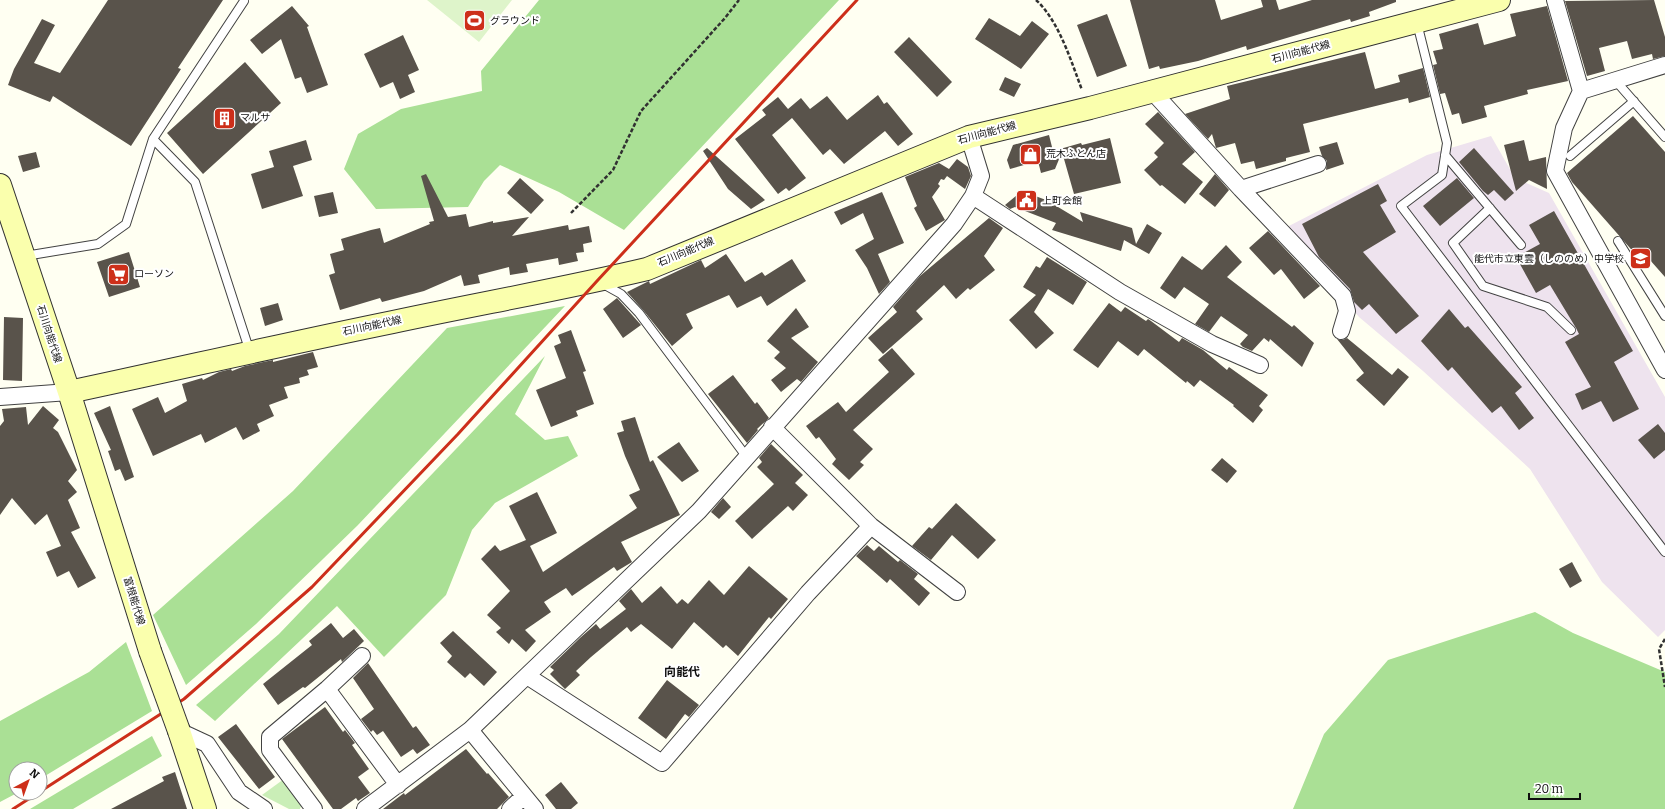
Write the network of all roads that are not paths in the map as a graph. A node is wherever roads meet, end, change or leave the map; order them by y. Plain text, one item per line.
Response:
1 (1499, 0) edge
2 (1556, 0) edge
3 (244, 1) edge
4 (1417, 22) junction
5 (1665, 65) edge
6 (1615, 80) junction
7 (1152, 91) junction
8 (1581, 91) junction
9 (1634, 101) junction
10 (969, 136) junction
11 (1665, 137) edge
12 (153, 139) junction
13 (1445, 155) junction
14 (1570, 156) dead end
15 (1318, 164) dead end
16 (0, 185) edge
17 (1241, 189) junction
18 (973, 196) junction
19 (1490, 208) junction
20 (1618, 241) dead end
21 (1521, 245) dead end
22 (24, 256) junction
23 (597, 281) junction
24 (1665, 316) edge
25 (1571, 330) dead end
26 (1341, 331) dead end
27 (1661, 351) edge
28 (250, 353) junction
29 (1260, 365) dead end
30 (1665, 370) edge
31 (69, 392) junction
32 (0, 397) edge
33 (772, 427) junction
34 (746, 456) junction
35 (871, 526) junction
36 (1665, 552) edge
37 (957, 592) dead end
38 (362, 656) dead end
39 (527, 676) junction
40 (327, 690) junction
41 (470, 730) junction
42 (179, 731) junction
43 (398, 785) junction
44 (524, 796) junction
45 (205, 809) edge
46 (264, 809) edge
47 (314, 809) edge
48 (365, 809) edge
49 (510, 809) edge
50 (535, 809) edge

1 - 4 main road, 石川向能代線
2 - 8 street
3 - 12 lane
4 - 7 main road, 石川向能代線
4 - 13 lane
5 - 6 street
6 - 8 street
6 - 9 lane
7 - 10 main road, 石川向能代線
7 - 17 street
8 - 27 street
9 - 11 lane
9 - 14 lane
10 - 18 street
10 - 23 main road, 石川向能代線
12 - 22 lane
12 - 28 lane
13 - 19 lane
13 - 36 lane
15 - 17 street
16 - 22 main road, 石川向能代線
17 - 26 street
18 - 29 street
18 - 33 street
19 - 21 lane
19 - 25 lane
20 - 24 lane
22 - 31 main road, 石川向能代線
23 - 28 main road, 石川向能代線
23 - 34 lane
27 - 30 street
28 - 31 main road, 石川向能代線
31 - 32 street
31 - 42 main road, 富根能代線, bridge
33 - 34 street
33 - 35 street
34 - 39 street
35 - 37 street
35 - 39 street
38 - 40 street
39 - 41 street
40 - 43 street
40 - 47 street
41 - 43 street
41 - 44 street
42 - 45 main road, 富根能代線
42 - 46 street
43 - 48 street
44 - 49 street
44 - 50 street

